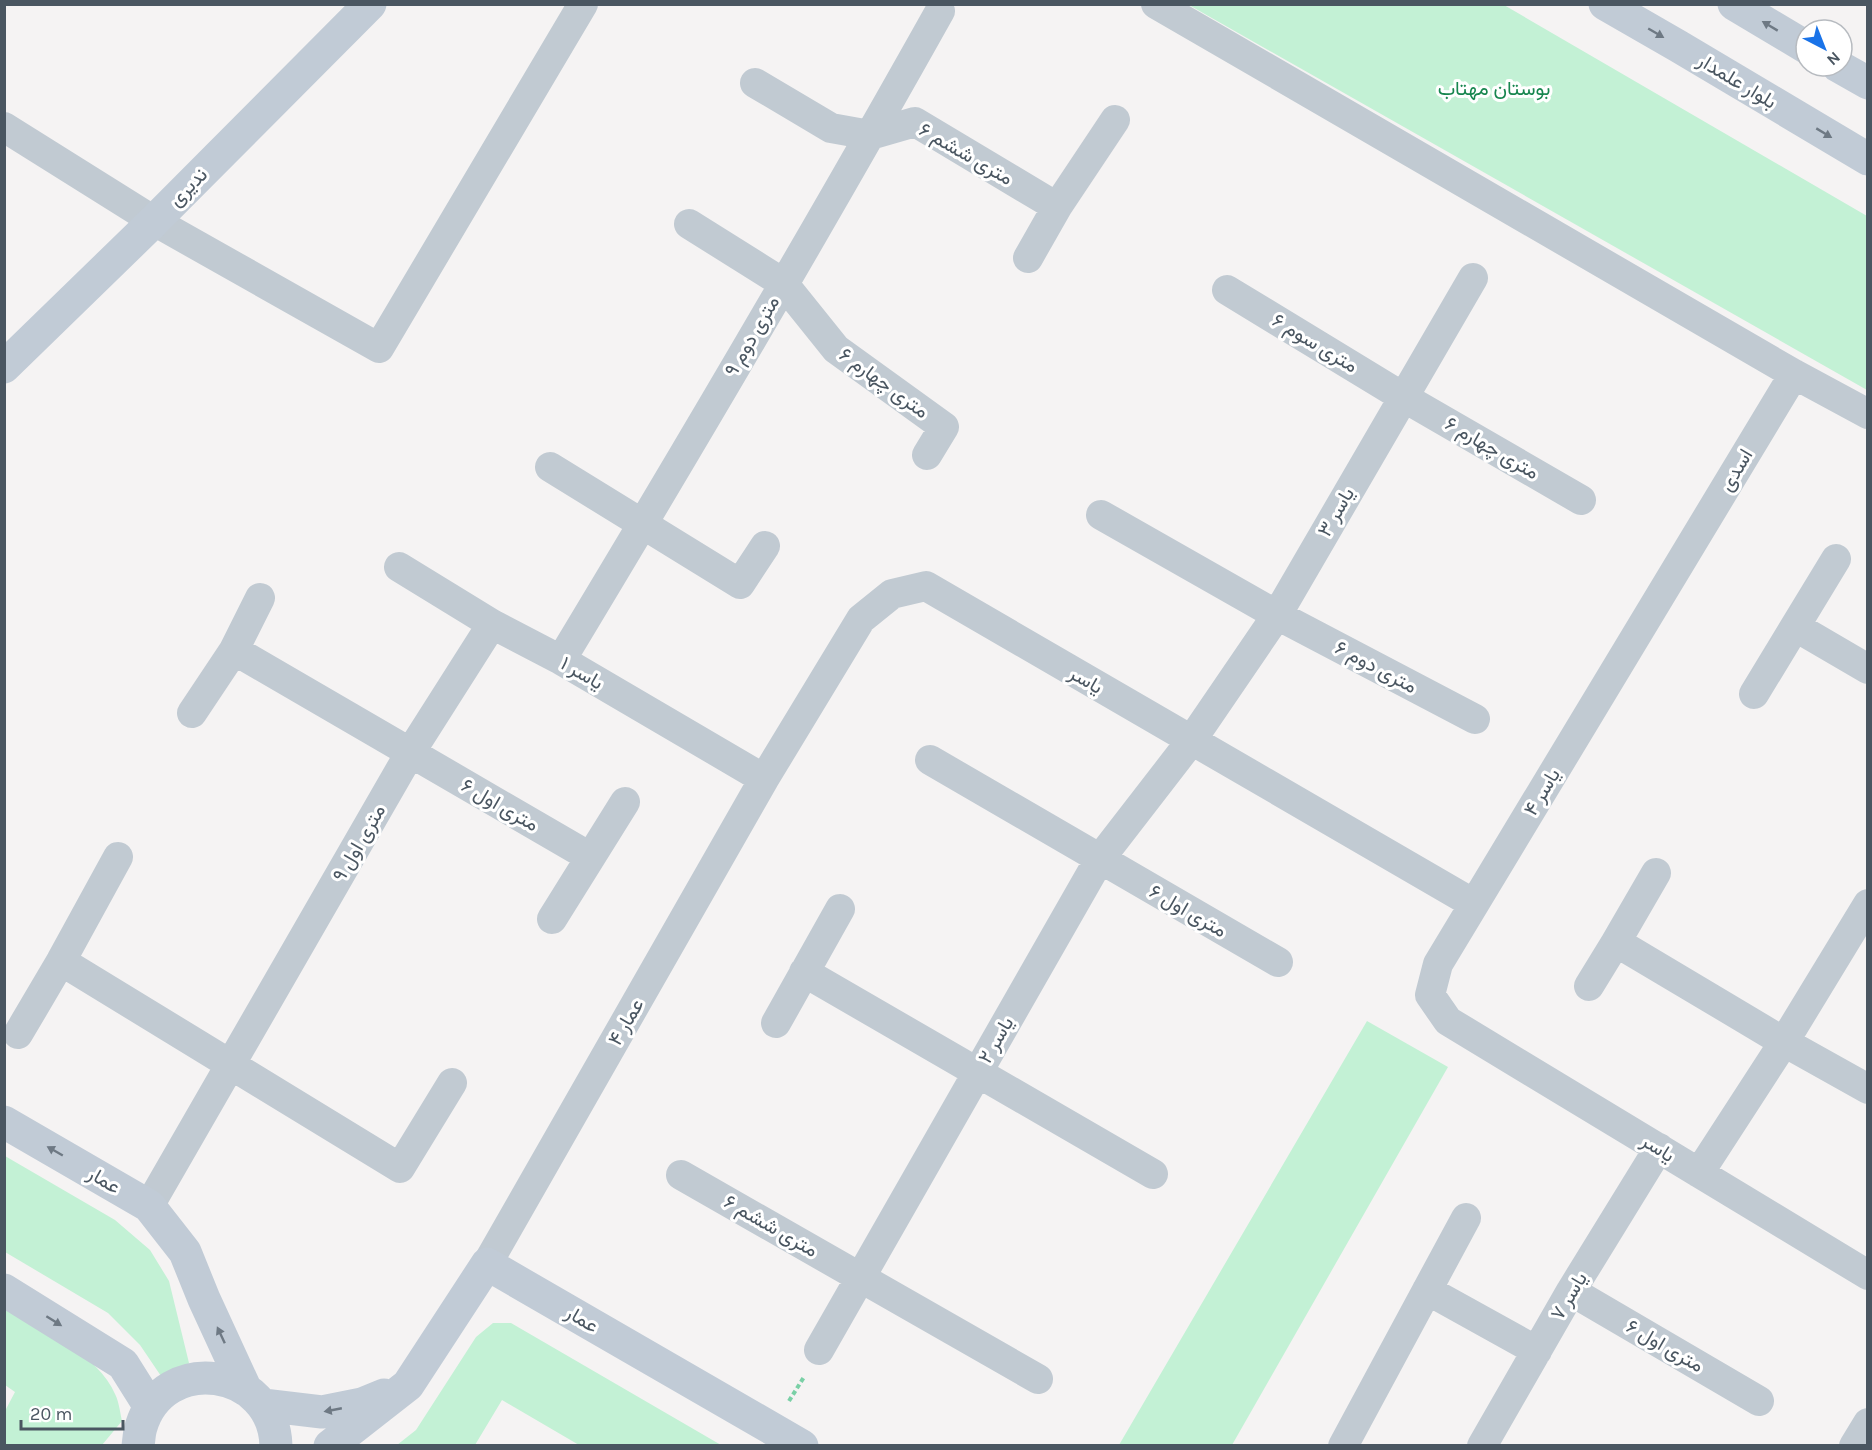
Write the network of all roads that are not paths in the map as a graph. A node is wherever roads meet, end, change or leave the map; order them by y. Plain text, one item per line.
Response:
1 (370, 4) edge
2 (583, 4) edge
3 (1156, 4) edge
4 (1605, 4) edge
5 (1734, 4) edge
6 (940, 10) dead end
7 (1794, 40) edge
8 (1854, 75) edge
9 (755, 82) dead end
10 (1868, 83) edge
11 (1115, 120) dead end
12 (5, 128) edge
13 (870, 135) junction
14 (1868, 159) edge
15 (1057, 207) junction
16 (154, 220) junction
17 (689, 224) dead end
18 (1028, 258) dead end
19 (1473, 278) dead end
20 (783, 284) junction
21 (1227, 290) dead end
22 (4, 367) edge
23 (1794, 375) junction
24 (1403, 397) junction
25 (1868, 414) edge
26 (927, 455) dead end
27 (550, 467) dead end
28 (1581, 500) dead end
29 (1101, 515) dead end
30 (643, 525) junction
31 (765, 546) dead end
32 (1836, 559) dead end
33 (1679, 565) joint
34 (399, 567) dead end
35 (260, 598) dead end
36 (1277, 615) junction
37 (492, 624) junction
38 (1796, 627) junction
39 (234, 650) junction
40 (561, 660) junction
41 (1868, 669) edge
42 (1754, 693) dead end
43 (192, 713) dead end
44 (1475, 719) dead end
45 (1191, 741) junction
46 (410, 753) junction
47 (930, 760) dead end
48 (764, 779) junction
49 (625, 802) dead end
50 (118, 857) dead end
51 (590, 857) junction
52 (1099, 860) junction
53 (1656, 873) dead end
54 (1474, 904) junction
55 (1868, 904) edge
56 (840, 909) dead end
57 (552, 919) dead end
58 (1616, 942) junction
59 (61, 961) junction
60 (1278, 962) dead end
61 (804, 972) junction
62 (1589, 986) dead end
63 (1448, 1021) joint
64 (776, 1023) dead end
65 (18, 1034) dead end
66 (1784, 1042) junction
67 (231, 1065) junction
68 (977, 1073) junction
69 (452, 1083) dead end
70 (1868, 1089) edge
71 (4, 1122) edge
72 (1659, 1148) junction
73 (1699, 1173) junction
74 (1153, 1174) dead end
75 (681, 1175) dead end
76 (149, 1206) junction
77 (1466, 1218) dead end
78 (487, 1264) junction
79 (1868, 1275) edge
80 (861, 1278) junction
81 (4, 1290) edge
82 (1427, 1290) junction
83 (1571, 1291) junction
84 (819, 1350) road end
85 (1537, 1351) junction
86 (1038, 1378) dead end
87 (408, 1385) junction
88 (254, 1397) junction
89 (1759, 1401) dead end
90 (150, 1407) junction
91 (1868, 1423) edge
92 (138, 1446) edge
93 (276, 1446) edge
94 (330, 1446) edge
95 (802, 1446) edge
96 (1343, 1446) edge
97 (1482, 1446) edge
98 (1854, 1446) edge

1 - 16 street, ندیری
2 - 16 street
3 - 23 street
4 -> 14 street, بلوار علمدار
7 -> 5 street
6 - 13 street, ۹ متری دوم
8 - 10 street
9 - 13 street
11 - 15 street
12 - 16 street
13 - 15 street, ۶ متری ششم
13 - 20 street, ۹ متری دوم
15 - 18 street
16 - 22 street, ندیری
17 - 20 street
19 - 24 street, یاسر ۳
20 - 26 street, ۶ متری چهارم
20 - 30 street, ۹ متری دوم
21 - 24 street, ۶ متری سوم
23 - 25 street
23 - 33 street, اسدی
24 - 28 street, ۶ متری چهارم
24 - 36 street, یاسر ۳
27 - 30 street
29 - 36 street
30 - 31 street
30 - 40 street, ۹ متری دوم
32 - 38 street
33 - 54 street, یاسر ۴
34 - 37 street, یاسر ۱
35 - 39 street
36 - 44 street, ۶ متری دوم
36 - 45 street, یاسر ۳
37 - 40 street, یاسر ۱
37 - 46 street, ۹ متری اول
38 - 41 street
38 - 42 street
39 - 43 street
39 - 46 street
40 - 48 street, یاسر ۱
45 - 48 street, یاسر
45 - 52 street, یاسر ۲
45 - 54 street, یاسر
46 - 51 street, ۶ متری اول
46 - 67 street, ۹ متری اول
47 - 52 street
48 - 78 street, عمار ۴
49 - 51 street
50 - 59 street
51 - 57 street
52 - 60 street, ۶ متری اول
52 - 68 street, یاسر ۲
53 - 58 street
54 - 63 street, یاسر ۴
55 - 66 street
56 - 61 street
58 - 62 street
58 - 66 street
59 - 65 street
59 - 67 street
61 - 64 street
61 - 68 street
63 - 72 street, یاسر
66 - 70 street
66 - 73 street
67 - 69 street
67 - 76 street, ۹ متری اول
68 - 74 street
68 - 80 street, یاسر ۲
76 -> 71 street, عمار
72 - 73 street, یاسر
72 - 83 street, یاسر ۷
73 - 79 street, یاسر
75 - 80 street, ۶ متری ششم
88 -> 76 street, عمار
77 - 82 street
78 - 87 street
78 - 95 street, عمار
80 - 84 street, یاسر ۲
80 - 86 street, ۶ متری ششم
81 -> 90 street
82 - 85 street
82 - 96 street
83 - 85 street, یاسر ۷
83 - 89 street, ۶ متری اول
85 - 97 street, یاسر ۷
87 -> 88 street
87 - 94 street
88 - 90 street
88 - 93 street, عمار
90 - 92 street
91 - 98 street

